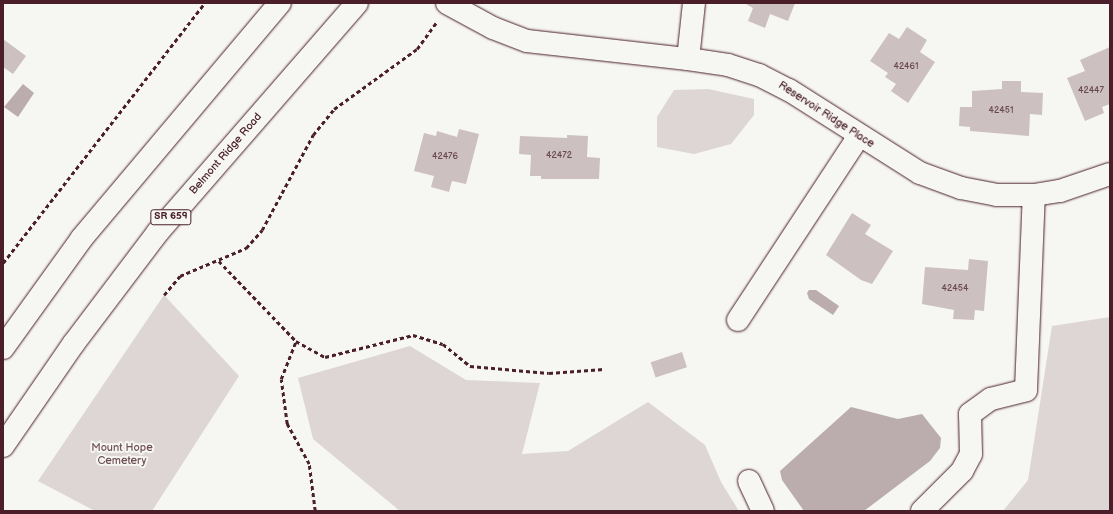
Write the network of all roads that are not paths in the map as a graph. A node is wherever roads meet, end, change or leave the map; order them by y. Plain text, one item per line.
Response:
1 (280, 3) edge
2 (356, 3) edge
3 (694, 3) edge
4 (448, 4) edge
5 (688, 59) junction
6 (859, 136) junction
7 (1110, 174) edge
8 (1034, 195) junction
9 (738, 320) dead end
10 (3, 348) edge
11 (3, 446) edge
12 (749, 481) dead end
13 (763, 511) edge
14 (922, 511) edge

1 - 10 main road
2 - 11 main road, Belmont Ridge Road / SR 659
3 - 5 main road
4 - 5 main road, Reservoir Ridge Place
5 - 6 main road, Reservoir Ridge Place
6 - 8 main road, Reservoir Ridge Place
6 - 9 main road
7 - 8 main road, Reservoir Ridge Place
8 - 14 main road
12 - 13 main road

